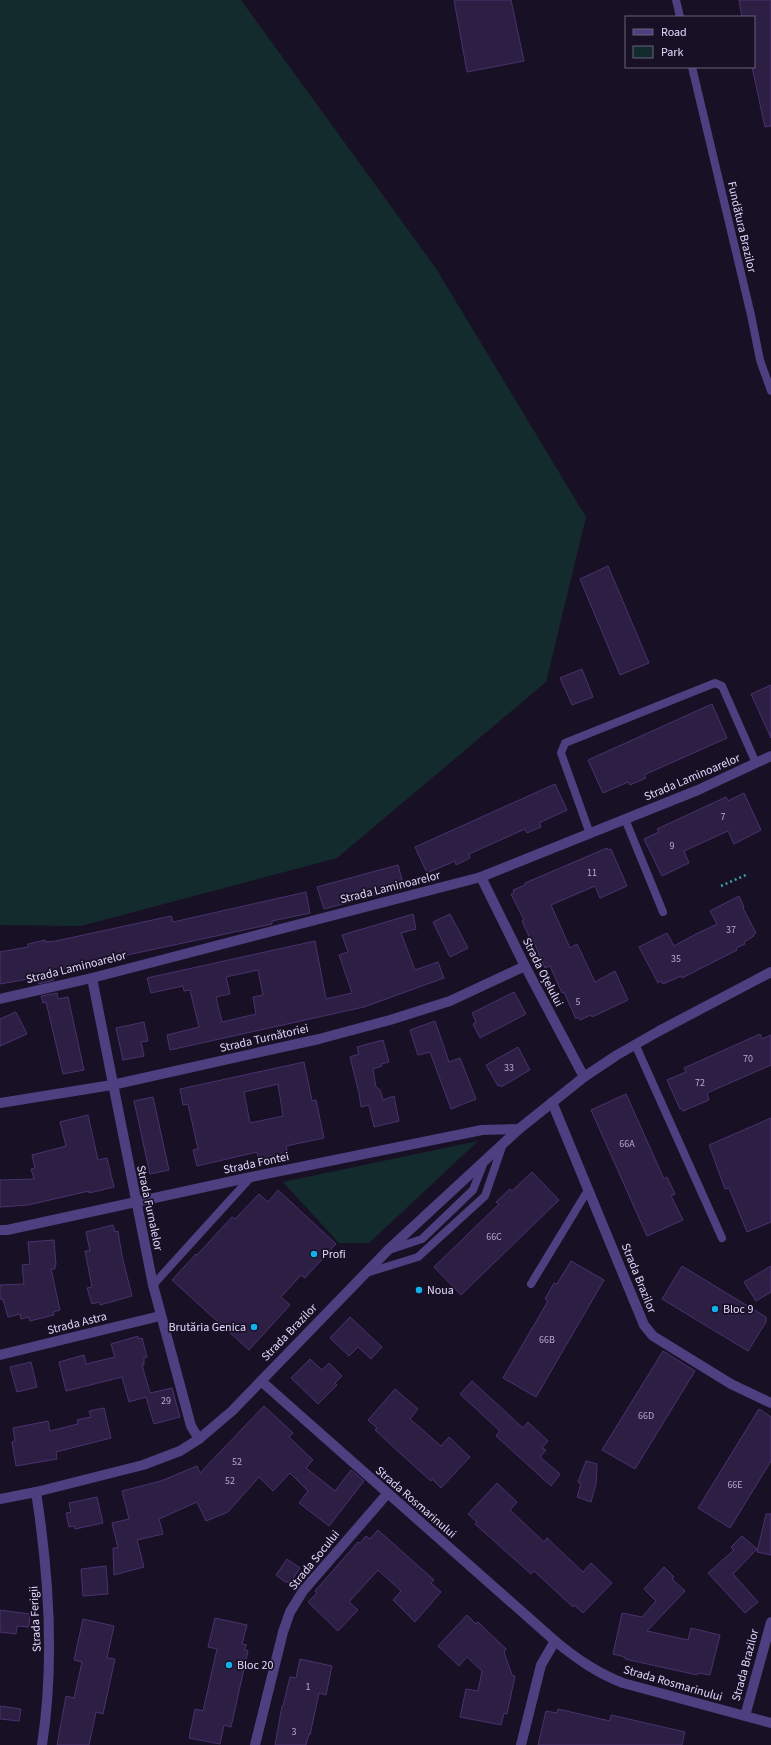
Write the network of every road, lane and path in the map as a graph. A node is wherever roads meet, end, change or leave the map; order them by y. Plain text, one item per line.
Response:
1 (676, 0) edge
2 (680, 16) edge
3 (692, 68) edge
4 (771, 391) edge
5 (771, 756) edge
6 (756, 763) junction
7 (626, 819) junction
8 (590, 834) junction
9 (748, 874) dead end
10 (481, 878) junction
11 (721, 886) dead end
12 (663, 912) dead end
13 (525, 966) junction
14 (771, 972) edge
15 (92, 978) junction
16 (0, 999) edge
17 (635, 1044) junction
18 (584, 1077) junction
19 (112, 1085) junction
20 (552, 1102) junction
21 (0, 1103) edge
22 (519, 1128) junction
23 (504, 1142) junction
24 (486, 1158) junction
25 (251, 1177) junction
26 (588, 1190) junction
27 (136, 1202) junction
28 (0, 1230) edge
29 (722, 1238) dead end
30 (388, 1250) junction
31 (365, 1273) junction
32 (531, 1284) dead end
33 (153, 1285) junction
34 (160, 1316) junction
35 (0, 1355) edge
36 (261, 1381) junction
37 (771, 1403) edge
38 (199, 1439) junction
39 (36, 1492) junction
40 (387, 1494) junction
41 (0, 1499) edge
42 (771, 1622) edge
43 (555, 1641) junction
44 (745, 1716) junction
45 (771, 1723) edge
46 (42, 1745) edge
47 (255, 1745) edge
48 (522, 1745) edge

1 - 2 lane
3 - 4 lane, Fundătura Brazilor
5 - 6 street, Strada Laminoarelor
6 - 7 street, Strada Laminoarelor
6 - 8 lane
7 - 8 street, Strada Laminoarelor
7 - 12 lane
8 - 10 street, Strada Laminoarelor
9 - 11 path
10 - 13 street, Strada Oțelului
10 - 15 street, Strada Laminoarelor
13 - 18 street, Strada Oțelului
13 - 19 street, Strada Turnătoriei
14 - 17 street, Strada Brazilor
15 - 16 street, Strada Laminoarelor
15 - 19 street, Strada Furnalelor
17 - 18 street, Strada Brazilor
17 - 29 lane
18 - 20 street, Strada Brazilor
19 - 21 street, Strada Turnătoriei
19 - 27 street, Strada Furnalelor
20 - 22 street, Strada Brazilor
20 - 26 street, Strada Brazilor
22 - 23 street, Strada Brazilor
22 - 25 street, Strada Fontei
23 - 24 street, Strada Brazilor
23 - 31 lane
24 - 30 street, Strada Brazilor
24 - 30 lane
25 - 27 street, Strada Fontei
25 - 33 lane
26 - 32 lane
26 - 37 street, Strada Brazilor
27 - 28 street, Strada Fontei
27 - 33 street, Strada Furnalelor
30 - 31 street, Strada Brazilor
31 - 36 street, Strada Brazilor
33 - 34 street, Strada Furnalelor
34 - 35 street, Strada Astra
34 - 38 street, Strada Furnalelor
36 - 38 street, Strada Brazilor
36 - 40 street, Strada Rosmarinului
38 - 39 street, Strada Brazilor
39 - 41 street, Strada Brazilor
39 - 46 street, Strada Ferigii
40 - 43 street, Strada Rosmarinului
40 - 47 street, Strada Socului
42 - 44 street, Strada Brazilor
43 - 44 street, Strada Rosmarinului
43 - 48 street
44 - 45 street, Strada Rosmarinului

